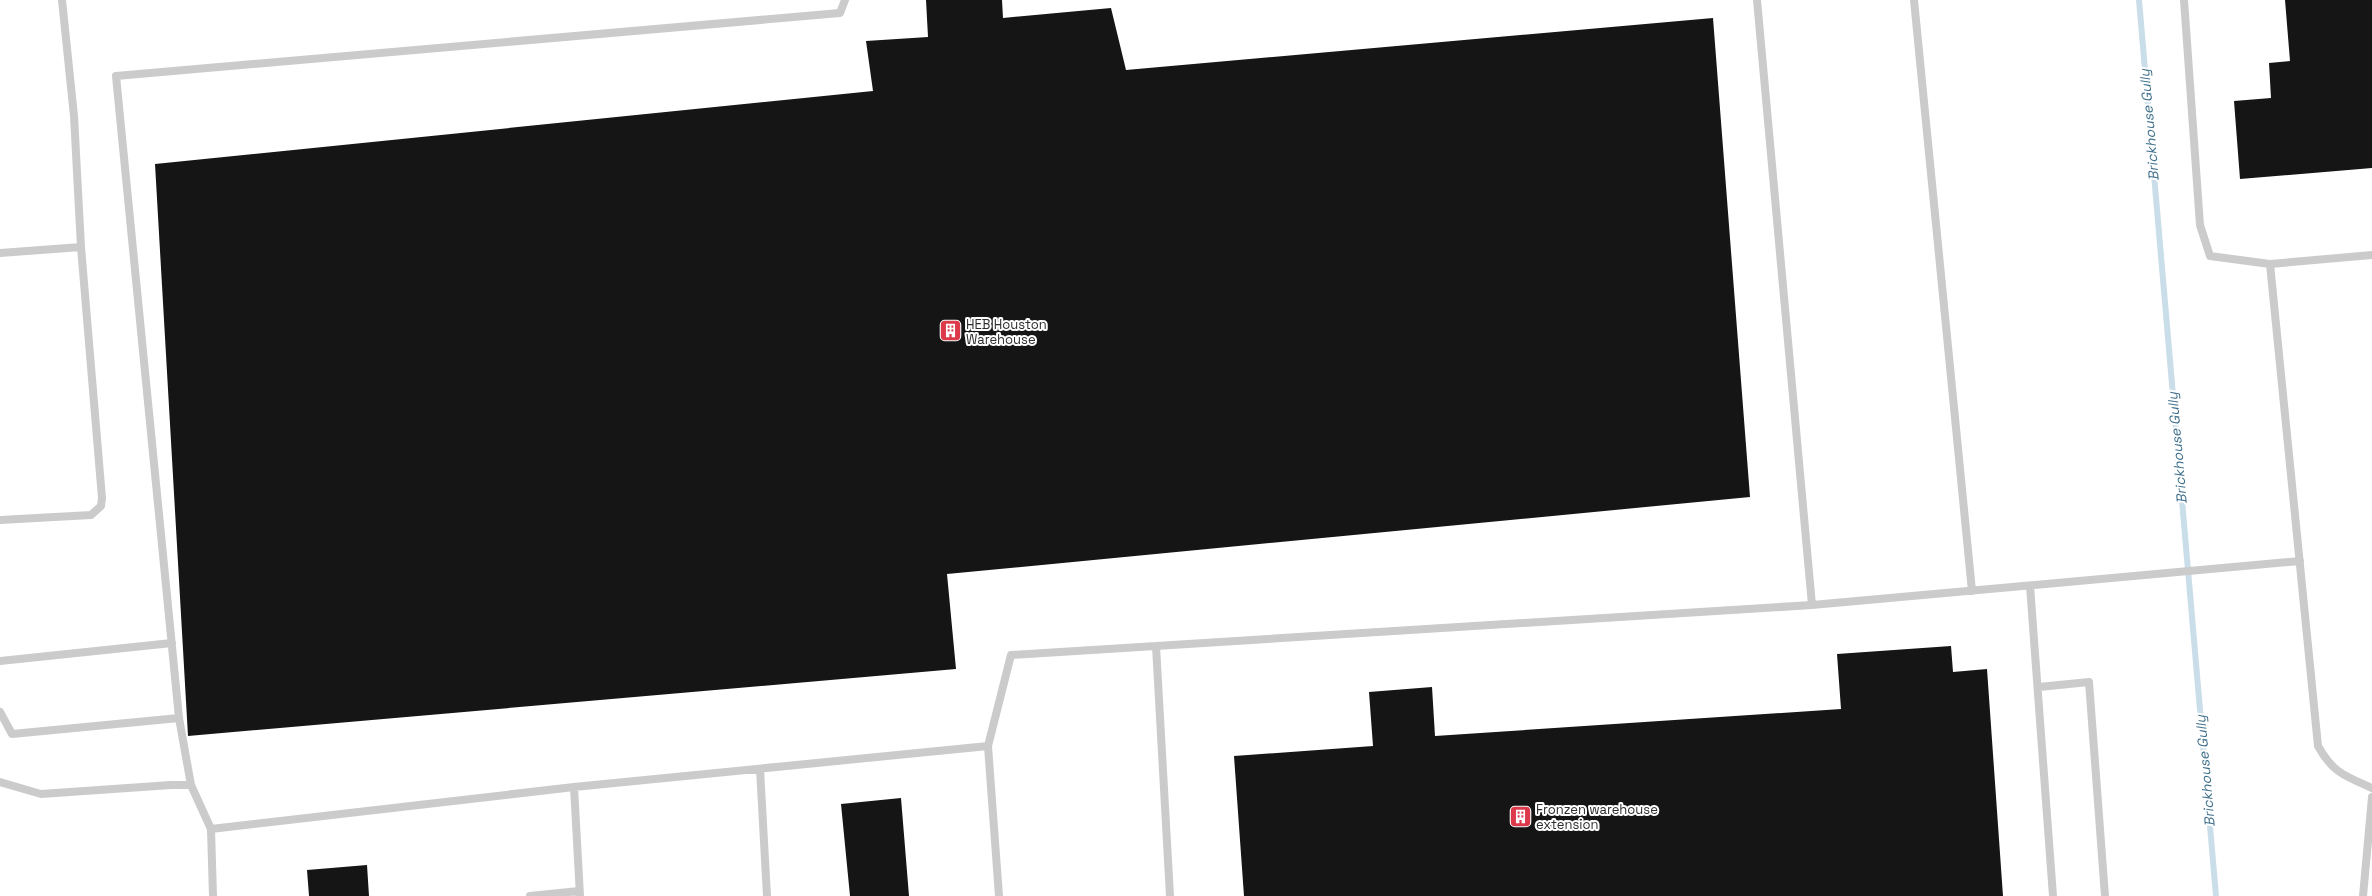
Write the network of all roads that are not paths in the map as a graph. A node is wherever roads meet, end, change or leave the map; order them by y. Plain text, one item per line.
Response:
1 (62, 0) edge
2 (845, 0) edge
3 (1758, 0) edge
4 (1914, 0) edge
5 (2184, 0) edge
6 (81, 247) junction
7 (0, 253) edge
8 (2372, 255) edge
9 (2270, 264) junction
10 (0, 520) edge
11 (2300, 561) junction
12 (2030, 586) junction
13 (1972, 591) junction
14 (1812, 605) junction
15 (172, 643) junction
16 (1156, 646) junction
17 (0, 661) edge
18 (2039, 687) junction
19 (0, 712) edge
20 (179, 718) junction
21 (988, 746) junction
22 (760, 770) junction
23 (0, 782) edge
24 (191, 785) junction
25 (574, 787) junction
26 (2372, 788) edge
27 (2372, 797) edge
28 (211, 829) junction
29 (580, 894) edge
30 (213, 896) edge
31 (530, 896) edge
32 (767, 896) edge
33 (999, 896) edge
34 (1170, 896) edge
35 (2053, 896) edge
36 (2105, 896) edge
37 (2363, 896) edge

1 - 6 lane
2 - 15 lane
3 - 14 lane
4 - 13 lane
5 - 9 lane
6 - 7 lane
6 - 10 lane
8 - 9 lane
9 - 11 lane
11 - 12 lane
11 - 26 lane
12 - 13 lane
12 - 18 lane
13 - 14 lane
14 - 16 lane
15 - 17 lane
15 - 20 lane
16 - 21 lane
16 - 34 lane
18 - 35 lane
18 - 36 lane
19 - 20 lane
20 - 24 lane
21 - 22 lane
21 - 33 lane
22 - 25 lane
22 - 32 lane
23 - 24 lane
24 - 28 lane
25 - 28 lane
25 - 29 lane
27 - 37 lane
28 - 30 lane
29 - 31 lane

